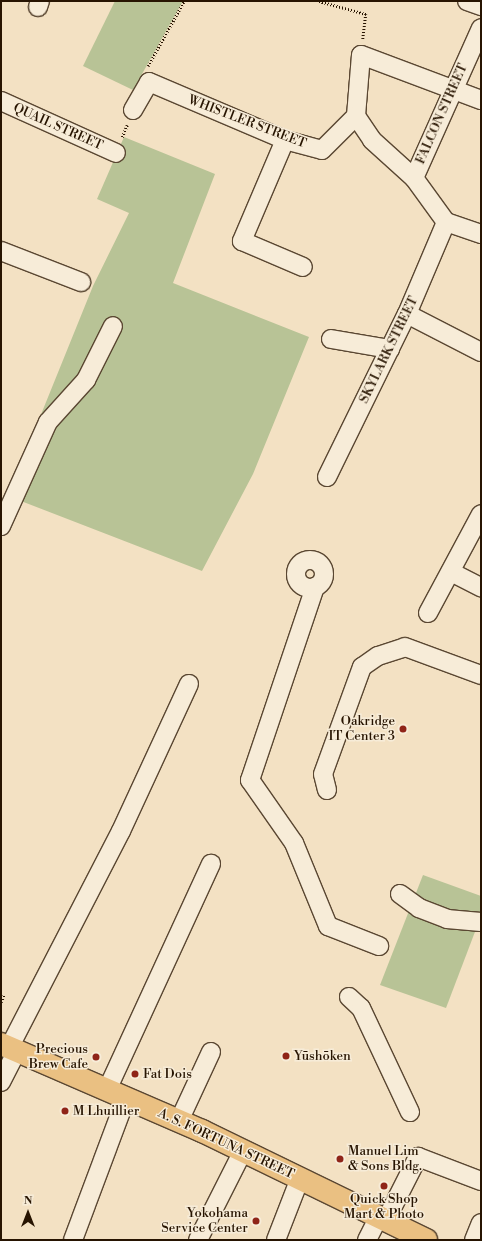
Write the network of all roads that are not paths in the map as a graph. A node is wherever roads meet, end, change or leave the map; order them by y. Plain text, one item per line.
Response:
1 (467, 1) edge
2 (481, 6) edge
3 (481, 28) edge
4 (453, 89) junction
5 (481, 100) edge
6 (1, 101) edge
7 (133, 110) road end
8 (356, 116) junction
9 (285, 140) junction
10 (116, 153) road end
11 (414, 178) junction
12 (446, 222) junction
13 (481, 234) edge
14 (1, 251) edge
15 (303, 267) dead end
16 (82, 282) dead end
17 (407, 314) junction
18 (112, 326) dead end
19 (331, 339) dead end
20 (390, 349) junction
21 (481, 352) edge
22 (327, 477) dead end
23 (481, 514) edge
24 (1, 526) edge
25 (451, 572) junction
26 (315, 587) dead end
27 (481, 587) edge
28 (428, 613) dead end
29 (481, 675) edge
30 (189, 684) dead end
31 (327, 790) dead end
32 (211, 864) dead end
33 (400, 894) dead end
34 (481, 922) edge
35 (379, 946) dead end
36 (349, 997) dead end
37 (9, 1048) edge
38 (211, 1052) dead end
39 (1, 1082) edge
40 (116, 1094) junction
41 (410, 1112) dead end
42 (179, 1121) junction
43 (243, 1151) junction
44 (300, 1178) junction
45 (481, 1180) edge
46 (382, 1218) junction
47 (481, 1223) edge
48 (73, 1240) edge
49 (198, 1240) edge
50 (276, 1240) edge
51 (368, 1240) edge
52 (426, 1240) edge
53 (474, 1240) edge

1 - 2 street
3 - 4 street, FALCON STREET
4 - 5 street
4 - 8 street
4 - 11 street, FALCON STREET
6 - 10 street, QUAIL STREET
7 - 9 street, WHISTLER STREET
8 - 9 street, WHISTLER STREET
8 - 11 street
9 - 15 street
11 - 12 street
12 - 13 street
12 - 17 street, SKYLARK STREET
14 - 16 street
17 - 20 street, SKYLARK STREET
17 - 21 street
18 - 24 street
19 - 20 street
20 - 22 street, SKYLARK STREET
23 - 25 street
25 - 27 street
25 - 28 street
26 - 35 street
29 - 31 street
30 - 37 street
32 - 40 street
33 - 34 street
36 - 41 street
37 - 39 street
37 - 40 main road, A. S. FORTUNA STREET
38 - 42 street
40 - 42 main road, A. S. FORTUNA STREET
40 - 48 street
42 - 43 main road, A. S. FORTUNA STREET
43 - 44 main road, A. S. FORTUNA STREET
43 - 49 street
44 - 46 main road, A. S. FORTUNA STREET
44 - 50 street
45 - 46 street
46 - 51 street
46 - 52 main road, A. S. FORTUNA STREET
47 - 53 street

